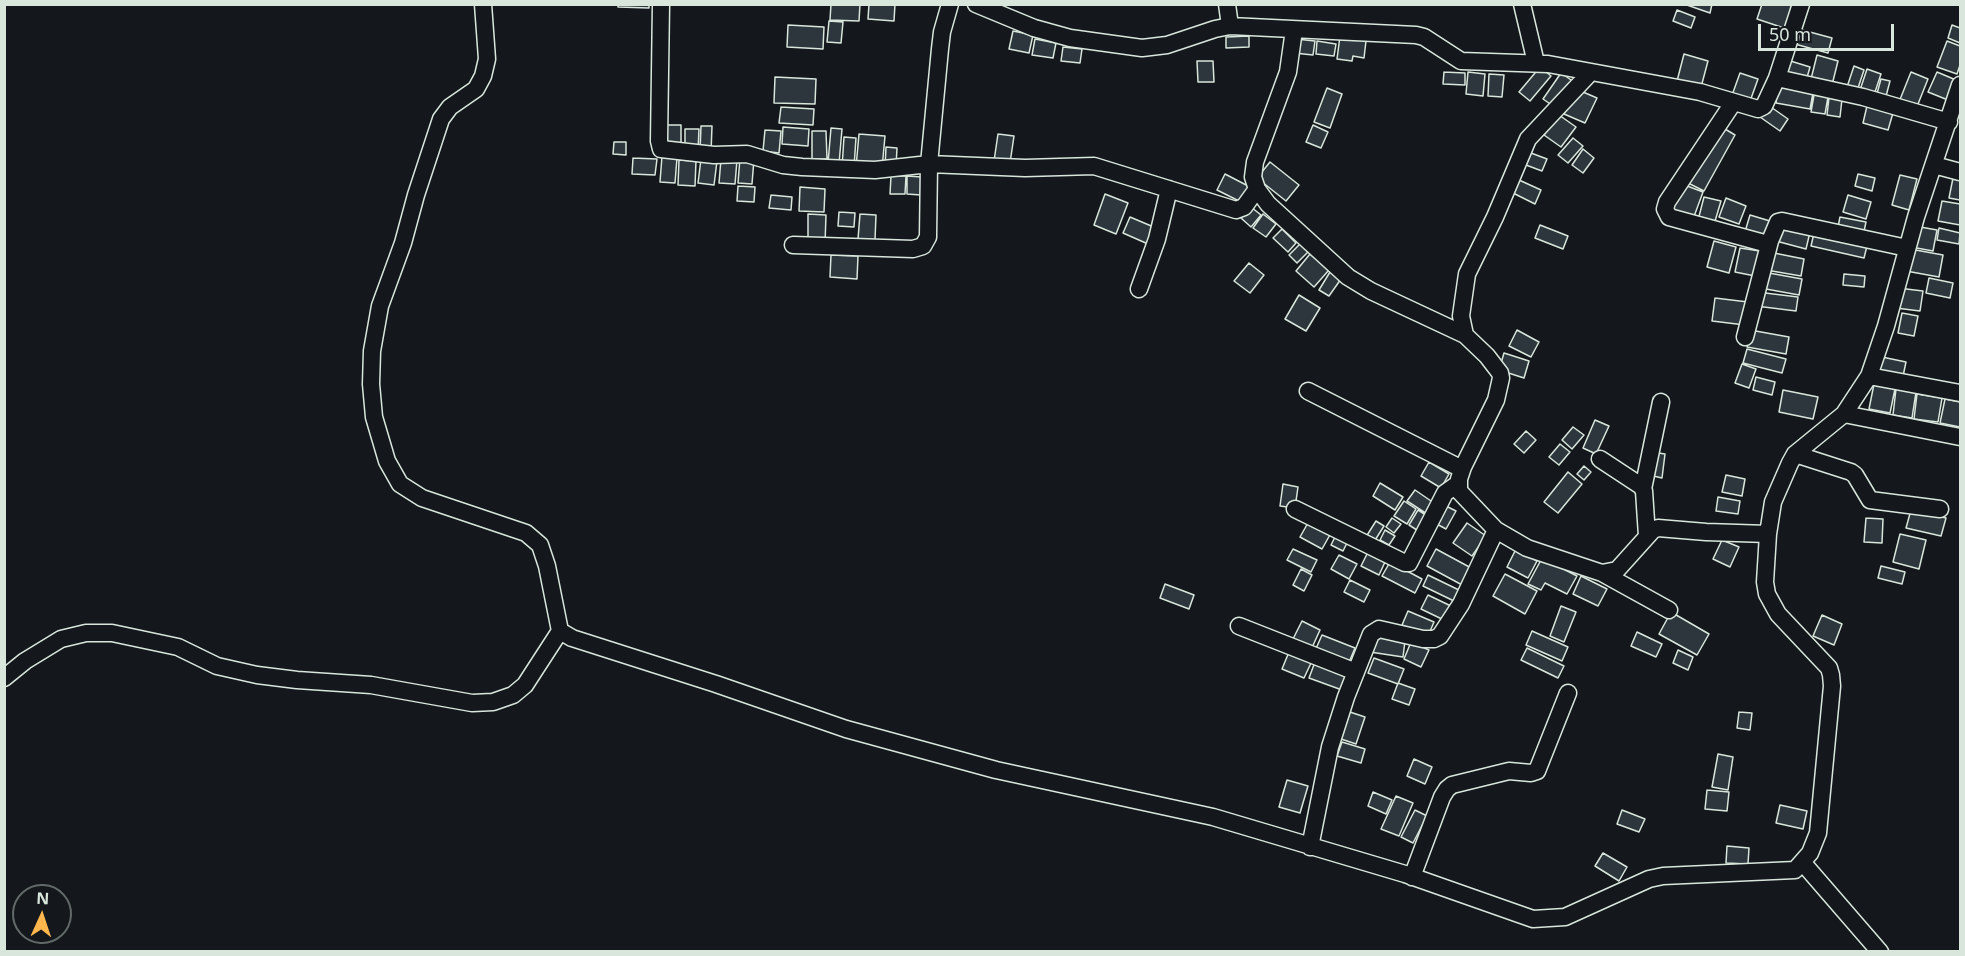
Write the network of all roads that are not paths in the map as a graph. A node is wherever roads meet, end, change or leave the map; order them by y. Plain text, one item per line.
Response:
1 (483, 4) edge
2 (661, 4) edge
3 (950, 4) edge
4 (976, 4) edge
5 (1227, 4) edge
6 (1522, 4) edge
7 (1801, 4) edge
8 (1230, 26) junction
9 (1294, 30) junction
10 (1536, 63) junction
11 (1590, 72) junction
12 (1777, 78) junction
13 (1960, 85) edge
14 (1733, 103) junction
15 (1948, 122) junction
16 (929, 164) junction
17 (1934, 165) junction
18 (1960, 172) edge
19 (1169, 189) junction
20 (1257, 189) junction
21 (1770, 241) junction
22 (793, 245) dead end
23 (1907, 248) junction
24 (1139, 289) dead end
25 (1465, 335) junction
26 (1745, 337) dead end
27 (1869, 376) junction
28 (1308, 391) dead end
29 (1960, 393) edge
30 (1661, 402) dead end
31 (1844, 414) junction
32 (1960, 437) edge
33 (1795, 454) junction
34 (1600, 459) dead end
35 (1460, 476) junction
36 (1643, 489) junction
37 (1295, 509) dead end
38 (1940, 509) dead end
39 (1496, 530) junction
40 (1768, 534) junction
41 (1647, 536) junction
42 (1602, 573) junction
43 (1669, 610) dead end
44 (1239, 626) dead end
45 (560, 631) junction
46 (1356, 672) junction
47 (4, 678) edge
48 (1568, 693) dead end
49 (1311, 847) junction
50 (1803, 863) junction
51 (1412, 877) junction
52 (1880, 951) edge

1 - 45 street
2 - 16 street
3 - 16 street
4 - 8 street
5 - 8 street
6 - 10 street
7 - 12 street
8 - 9 street
9 - 10 street
9 - 20 street
10 - 11 street
11 - 14 street
11 - 25 street
12 - 14 street
12 - 15 street
13 - 15 street
14 - 21 street
15 - 17 street
16 - 19 street
16 - 22 street
17 - 18 street
17 - 23 street
19 - 20 street
19 - 24 street
20 - 25 street
21 - 23 street
21 - 26 street
23 - 27 street
25 - 35 street
27 - 29 street
27 - 31 street
28 - 35 street
30 - 36 street
31 - 32 street
31 - 33 street
33 - 38 street
33 - 40 street
34 - 36 street
35 - 37 street
35 - 39 street
36 - 41 street
39 - 42 street
39 - 46 street
40 - 41 street
40 - 50 street
41 - 42 street
42 - 43 street
44 - 46 street
45 - 47 street
45 - 49 street
46 - 49 street
48 - 51 street
49 - 51 street
50 - 51 street
50 - 52 street

